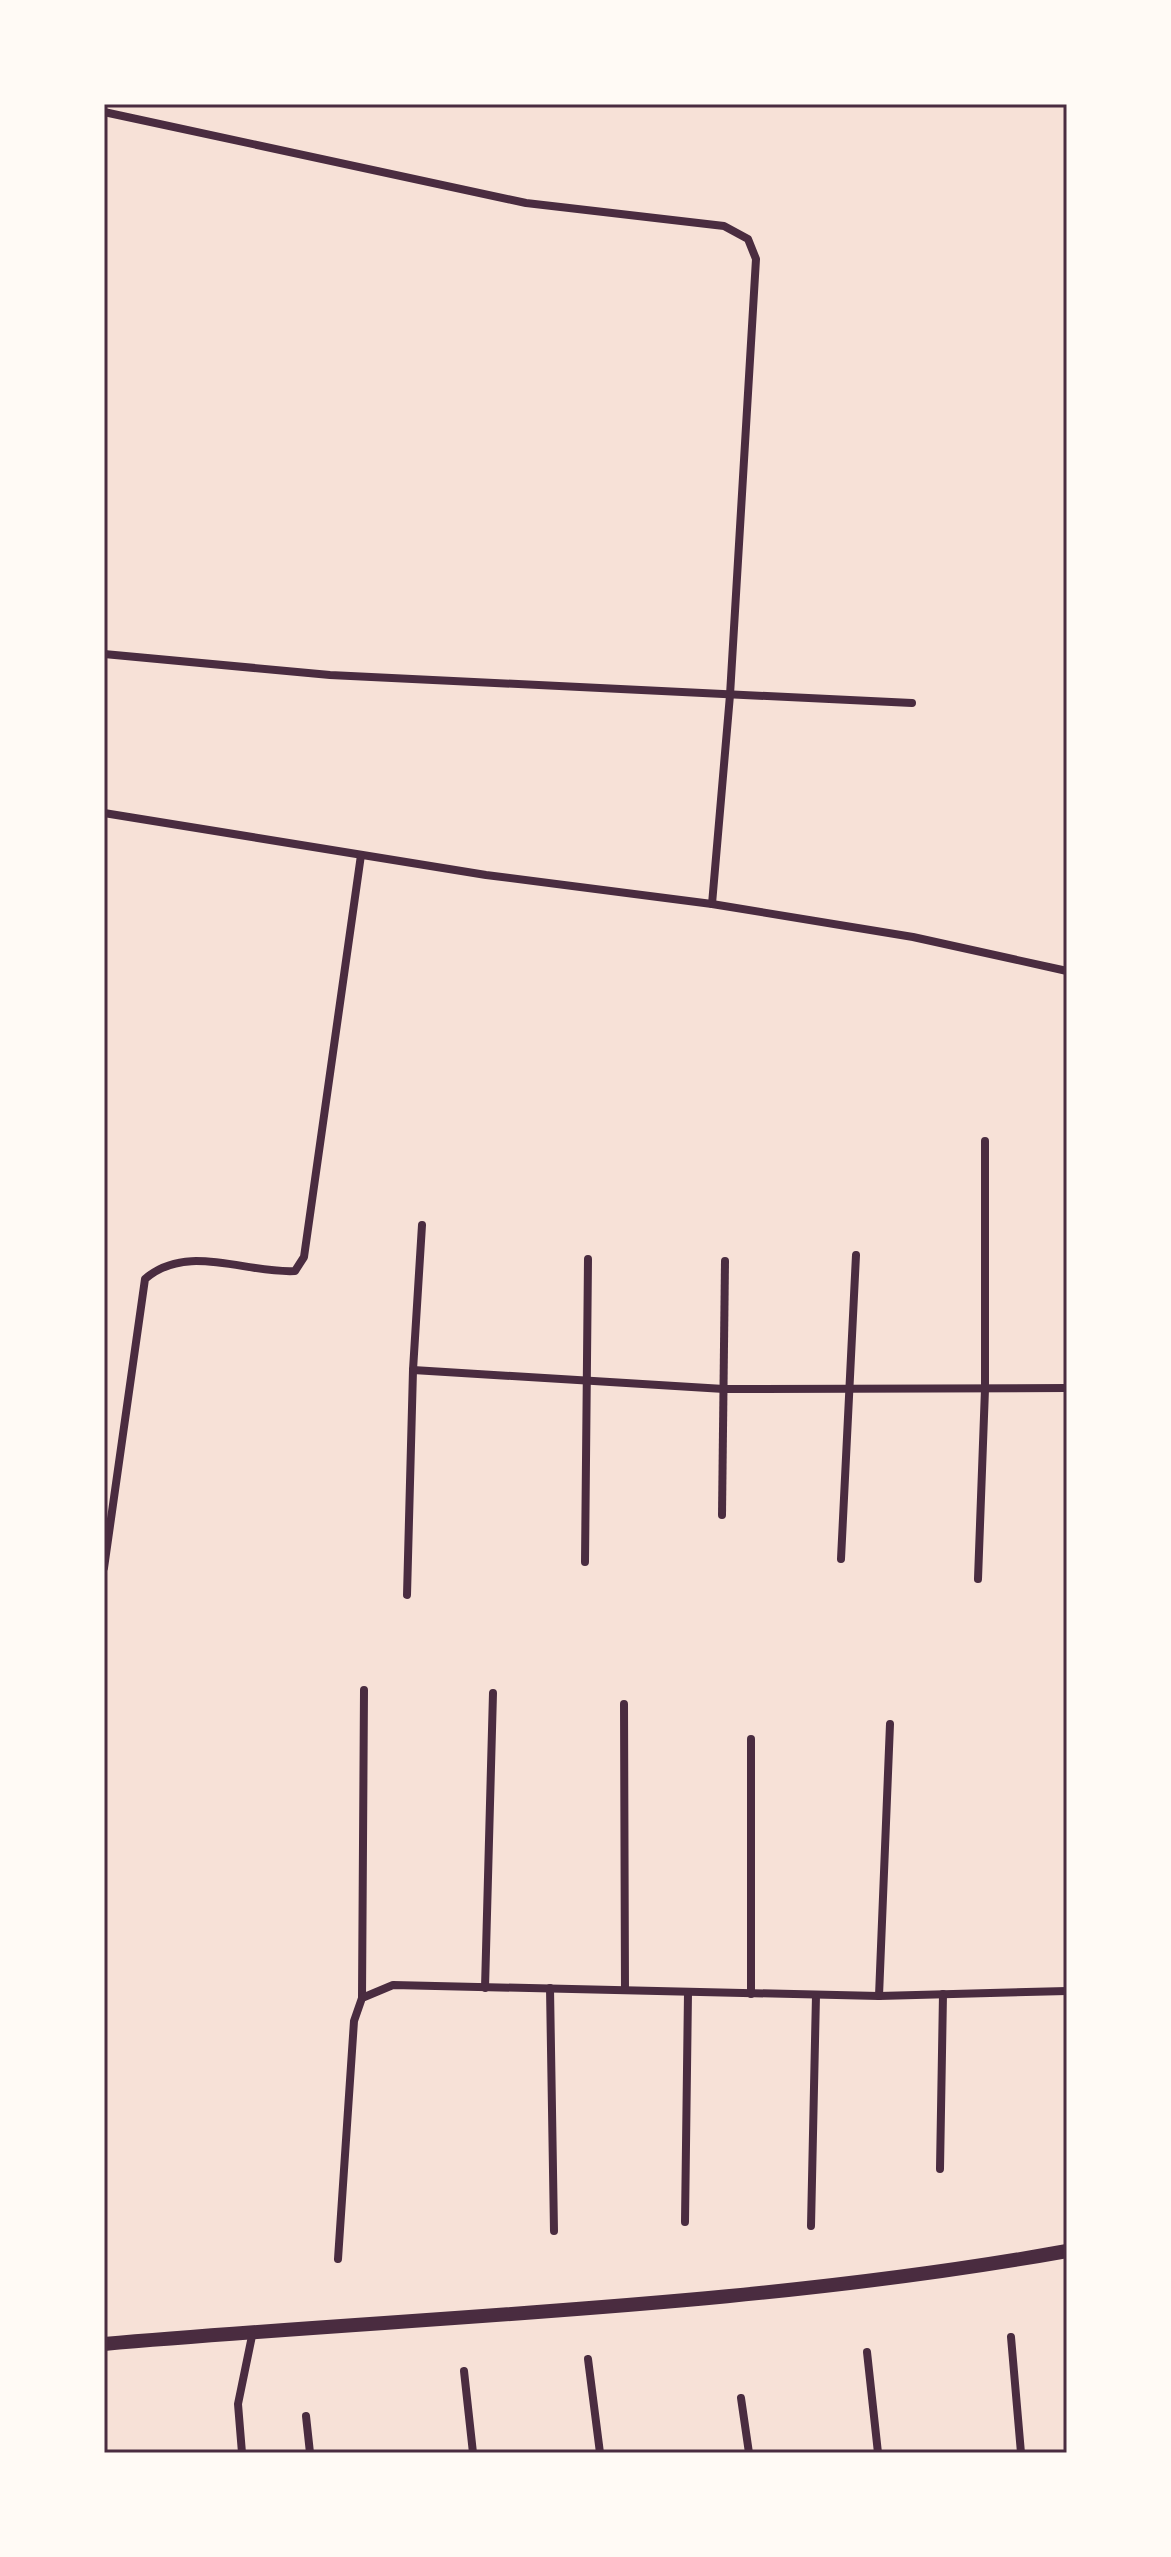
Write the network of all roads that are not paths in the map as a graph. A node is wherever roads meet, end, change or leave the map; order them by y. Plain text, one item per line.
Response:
1 (104, 112) edge
2 (104, 654) edge
3 (730, 695) junction
4 (912, 703) dead end
5 (104, 813) edge
6 (361, 855) junction
7 (712, 904) junction
8 (1067, 971) edge
9 (985, 1141) dead end
10 (422, 1225) dead end
11 (856, 1255) dead end
12 (588, 1259) dead end
13 (725, 1261) dead end
14 (413, 1370) junction
15 (585, 1383) junction
16 (849, 1388) junction
17 (1067, 1388) edge
18 (724, 1389) junction
19 (985, 1389) junction
20 (722, 1515) dead end
21 (841, 1559) dead end
22 (585, 1562) dead end
23 (104, 1568) edge
24 (978, 1579) dead end
25 (407, 1595) dead end
26 (364, 1690) dead end
27 (493, 1693) dead end
28 (624, 1704) dead end
29 (890, 1724) dead end
30 (751, 1739) dead end
31 (485, 1988) junction
32 (550, 1988) junction
33 (625, 1990) junction
34 (1067, 1991) edge
35 (688, 1993) junction
36 (751, 1994) junction
37 (943, 1994) junction
38 (816, 1995) junction
39 (879, 1996) junction
40 (362, 1998) junction
41 (940, 2169) dead end
42 (685, 2222) dead end
43 (811, 2226) dead end
44 (554, 2231) dead end
45 (1067, 2251) edge
46 (338, 2259) dead end
47 (253, 2331) junction
48 (1011, 2337) dead end
49 (104, 2344) edge
50 (867, 2352) dead end
51 (588, 2359) dead end
52 (464, 2371) dead end
53 (741, 2398) dead end
54 (306, 2416) dead end
55 (242, 2453) edge
56 (310, 2453) edge
57 (473, 2453) edge
58 (600, 2453) edge
59 (749, 2453) edge
60 (878, 2453) edge
61 (1021, 2453) edge

1 - 3 street
2 - 3 street
3 - 4 street
3 - 7 street
5 - 6 street
6 - 7 street
6 - 23 street
7 - 8 street
9 - 19 street
10 - 14 street
11 - 16 street
12 - 15 street
13 - 18 street
14 - 15 street
14 - 25 street
15 - 18 street
15 - 22 street
16 - 18 street
16 - 19 street
16 - 21 street
17 - 19 street
18 - 20 street
19 - 24 street
26 - 40 street
27 - 31 street
28 - 33 street
29 - 39 street
30 - 36 street
31 - 32 street
31 - 40 street
32 - 33 street
32 - 44 street
33 - 35 street
34 - 37 street
35 - 36 street
35 - 42 street
36 - 38 street
37 - 39 street
37 - 41 street
38 - 39 street
38 - 43 street
40 - 46 street
45 - 47 street
47 - 49 street
47 - 55 street
48 - 61 street
50 - 60 street
51 - 58 street
52 - 57 street
53 - 59 street
54 - 56 street

